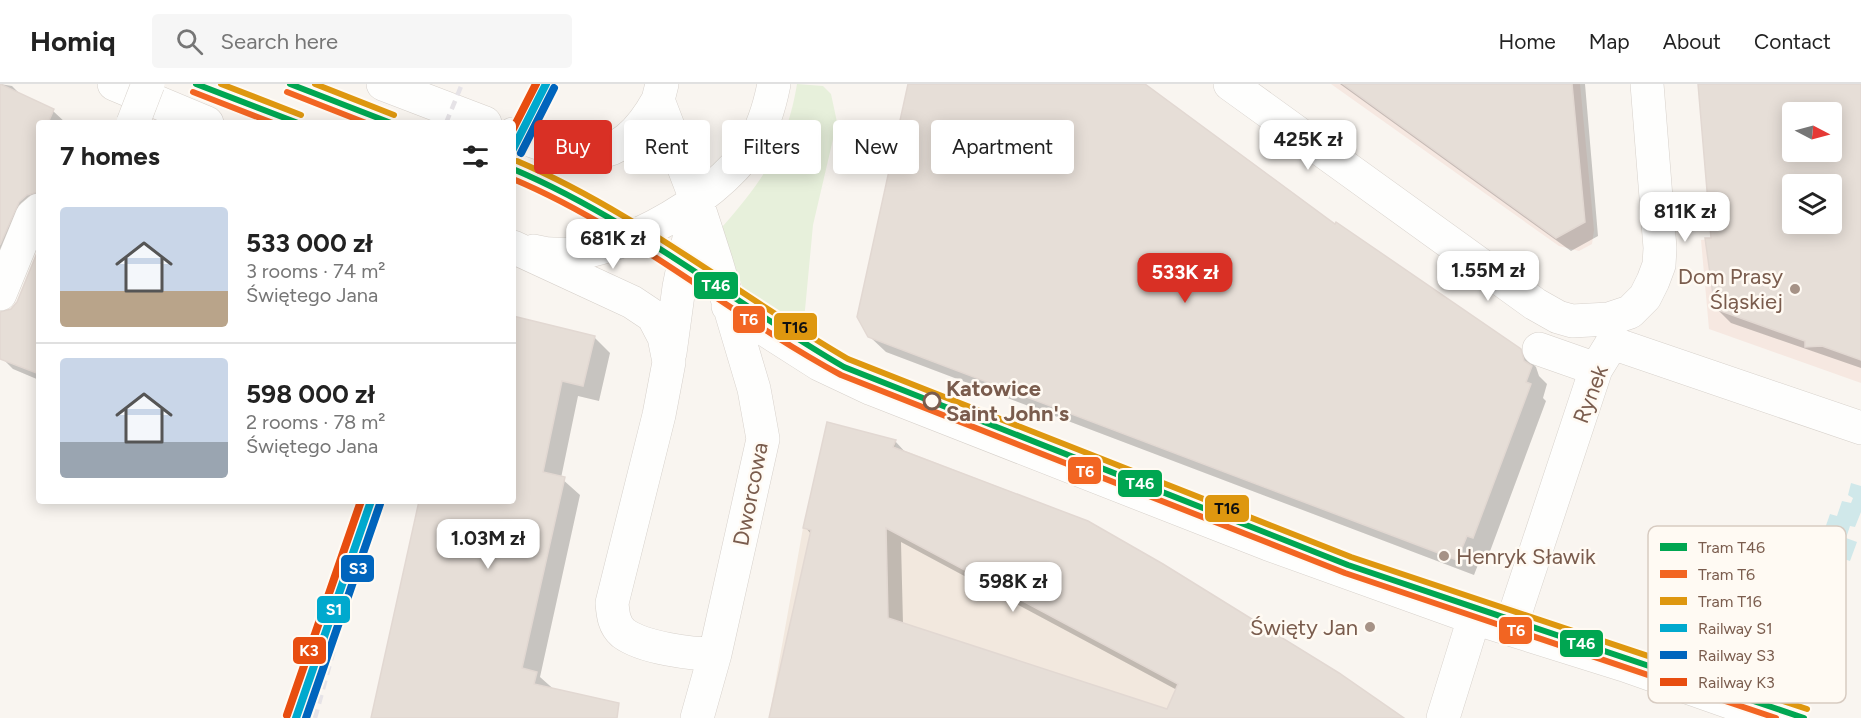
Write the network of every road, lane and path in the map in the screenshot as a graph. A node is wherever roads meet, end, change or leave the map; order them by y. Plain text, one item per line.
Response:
1 (114, 84) edge
2 (148, 84) edge
3 (383, 84) edge
4 (774, 84) edge
5 (1230, 84) edge
6 (1647, 84) edge
7 (660, 92) edge
8 (134, 120) edge
9 (200, 120) edge
10 (477, 120) edge
11 (516, 135) edge
12 (697, 202) junction
13 (36, 213) edge
14 (516, 247) edge
15 (516, 247) edge
16 (0, 294) edge
17 (728, 306) junction
18 (1579, 321) junction
19 (669, 362) junction
20 (1596, 369) junction
21 (1861, 428) edge
22 (1474, 618) junction
23 (1510, 629) junction
24 (715, 654) junction
25 (1648, 673) edge
26 (1733, 703) edge
27 (697, 718) edge
28 (1443, 718) edge
29 (1775, 718) edge

1 - 9 street
2 - 8 street, bridge
3 - 10 street
4 - 12 street
5 - 18 street
6 - 18 street
7 - 11 street
7 - 12 street, Dworcowa
12 - 14 street
12 - 17 street, Dworcowa
12 - 19 street
13 - 16 street
15 - 19 street
17 - 22 street
17 - 24 street, Dworcowa
18 - 20 street
19 - 24 street
20 - 21 street, Rynek
20 - 23 street, Rynek
22 - 23 street
22 - 28 street
23 - 25 street
24 - 27 street, Dworcowa
26 - 29 street

